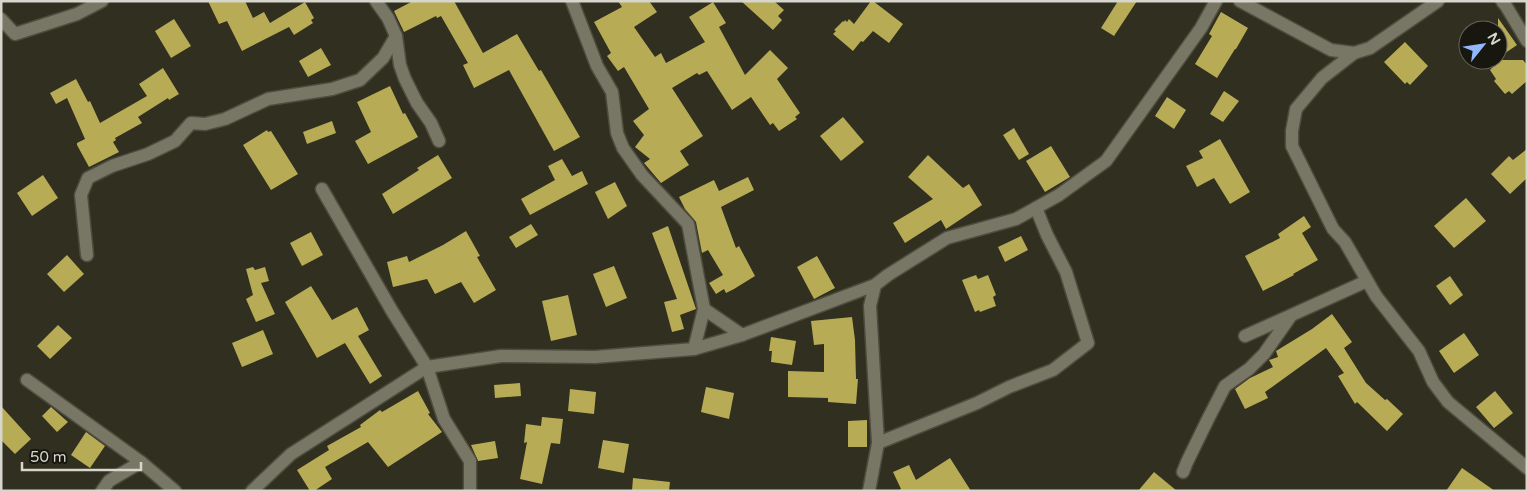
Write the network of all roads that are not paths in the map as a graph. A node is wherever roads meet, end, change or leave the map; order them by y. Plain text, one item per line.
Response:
1 (102, 1) edge
2 (376, 1) edge
3 (572, 1) edge
4 (1216, 1) edge
5 (1240, 1) edge
6 (1438, 1) edge
7 (1502, 1) edge
8 (1, 18) edge
9 (396, 36) junction
10 (1527, 41) edge
11 (1354, 53) junction
12 (439, 141) dead end
13 (322, 189) dead end
14 (1036, 208) junction
15 (87, 254) dead end
16 (1367, 281) junction
17 (875, 285) junction
18 (704, 309) junction
19 (1290, 317) junction
20 (742, 335) junction
21 (1244, 336) dead end
22 (694, 349) junction
23 (427, 367) junction
24 (27, 380) dead end
25 (878, 443) junction
26 (141, 462) junction
27 (1527, 468) edge
28 (1183, 472) dead end
29 (102, 491) edge
30 (175, 491) edge
31 (252, 491) edge
32 (470, 491) edge
33 (869, 491) edge

1 - 8 street
2 - 9 street
3 - 18 street
4 - 14 street
5 - 11 street
6 - 11 street
7 - 10 street
9 - 12 street
9 - 15 street
11 - 16 street
13 - 23 street
14 - 17 street
14 - 25 street
16 - 19 street
16 - 27 street
17 - 20 street
17 - 25 street
18 - 20 street
18 - 22 street
19 - 21 street
19 - 28 street
20 - 22 street
22 - 23 street
23 - 31 street
23 - 32 street
24 - 26 street
25 - 33 street
26 - 29 street
26 - 30 street

